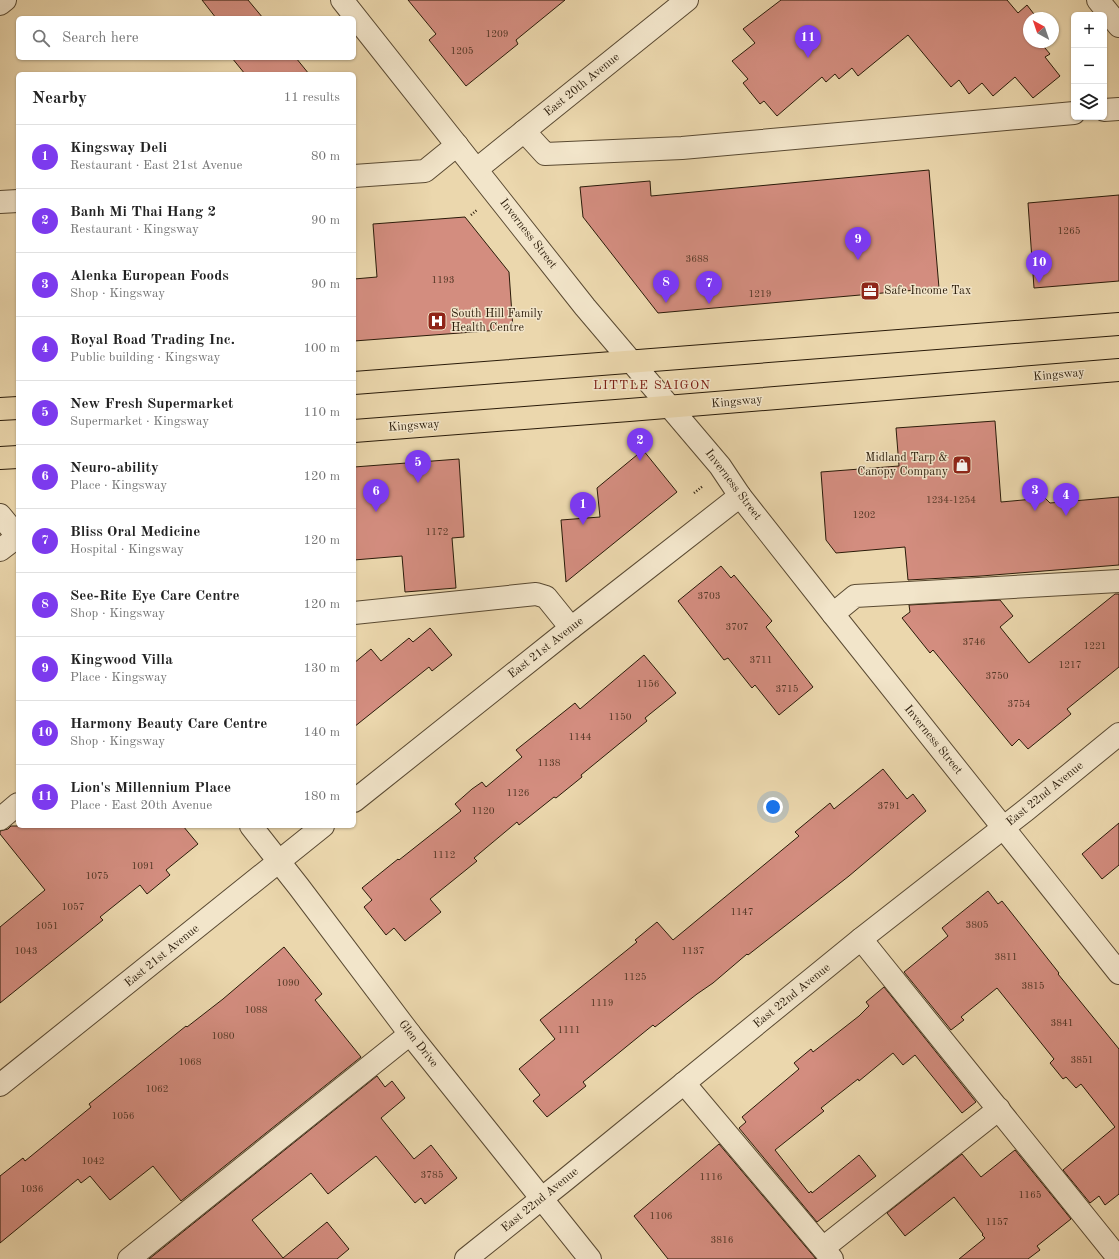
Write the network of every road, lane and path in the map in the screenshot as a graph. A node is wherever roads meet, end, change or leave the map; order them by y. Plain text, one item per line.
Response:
1 (5, 0) edge
2 (687, 0) edge
3 (1098, 0) edge
4 (346, 1) edge
5 (0, 4) edge
6 (1119, 26) edge
7 (1119, 109) edge
8 (1107, 110) edge
9 (1071, 113) edge
10 (524, 131) junction
11 (457, 145) junction
12 (477, 169) junction
13 (356, 176) edge
14 (16, 201) edge
15 (0, 202) edge
16 (477, 209) dead end
17 (471, 215) dead end
18 (1119, 324) edge
19 (631, 362) junction
20 (1119, 370) edge
21 (356, 383) edge
22 (669, 407) junction
23 (16, 408) edge
24 (0, 409) edge
25 (356, 431) edge
26 (16, 457) edge
27 (0, 458) edge
28 (706, 484) dead end
29 (694, 493) dead end
30 (740, 496) junction
31 (0, 515) edge
32 (16, 535) edge
33 (16, 538) edge
34 (0, 550) edge
35 (1119, 581) edge
36 (356, 613) edge
37 (833, 614) junction
38 (571, 628) junction
39 (1119, 734) edge
40 (356, 799) edge
41 (16, 806) edge
42 (0, 819) edge
43 (253, 828) edge
44 (321, 828) edge
45 (1003, 828) junction
46 (279, 862) junction
47 (861, 939) junction
48 (1119, 973) edge
49 (410, 1034) junction
50 (684, 1083) junction
51 (0, 1085) edge
52 (999, 1109) junction
53 (541, 1198) junction
54 (827, 1254) edge
55 (129, 1259) edge
56 (466, 1259) edge
57 (590, 1259) edge
58 (1119, 1259) edge

1 - 5 street
2 - 10 street, East 20th Avenue
3 - 6 street
4 - 11 street, Inverness Street
7 - 8 street
9 - 10 street
10 - 12 street, East 20th Avenue
11 - 12 street, Inverness Street
11 - 13 street
12 - 19 street, Inverness Street
14 - 15 street
16 - 17 path
18 - 19 main road
19 - 21 main road
19 - 22 street, Inverness Street
20 - 22 main road, Kingsway
22 - 25 main road, Kingsway
22 - 30 street, Inverness Street
23 - 24 main road
26 - 27 main road
28 - 29 path
30 - 37 street, Inverness Street
30 - 38 street, East 21st Avenue
31 - 32 street
33 - 34 street
35 - 37 street
36 - 38 street
37 - 45 street, Inverness Street
38 - 40 street, East 21st Avenue
39 - 45 street, East 22nd Avenue
41 - 42 street
43 - 46 street, Glen Drive
44 - 46 street, East 21st Avenue
45 - 47 street, East 22nd Avenue
45 - 48 street, Inverness Street
46 - 49 street, Glen Drive
46 - 51 street, East 21st Avenue
47 - 50 street, East 22nd Avenue
47 - 52 street
49 - 53 street, Glen Drive
49 - 55 street
50 - 53 street, East 22nd Avenue
50 - 54 street
52 - 54 street
52 - 58 street
53 - 56 street, East 22nd Avenue
53 - 57 street, Glen Drive

